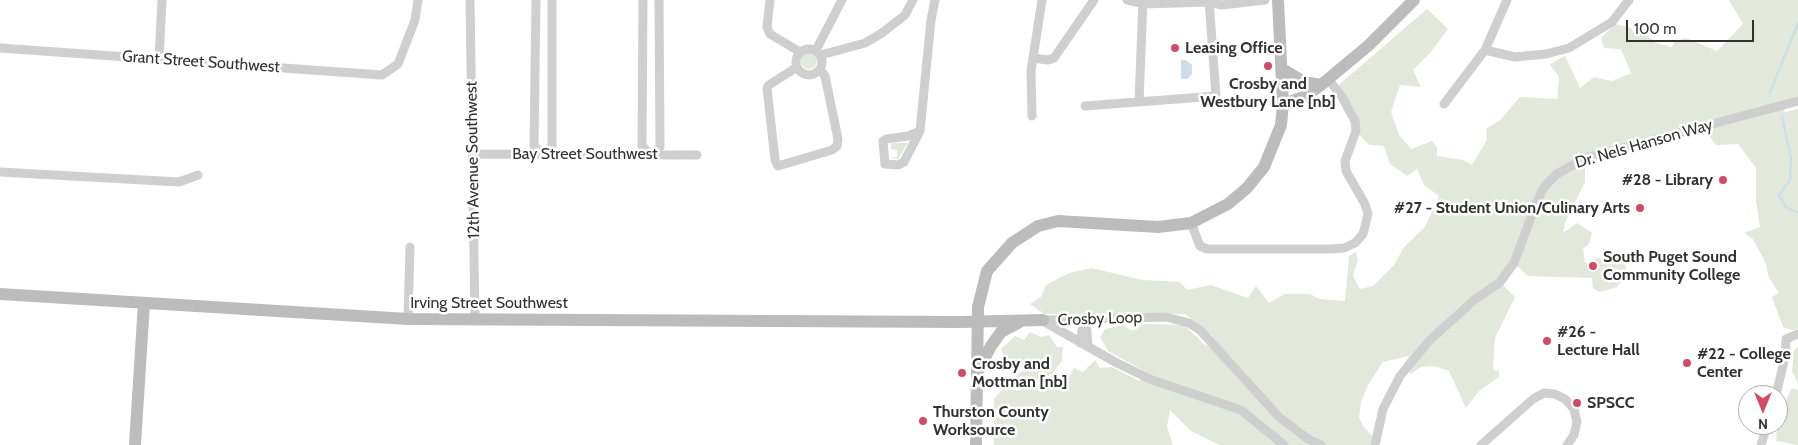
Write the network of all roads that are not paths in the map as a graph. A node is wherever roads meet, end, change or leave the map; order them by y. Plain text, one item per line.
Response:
1 (162, 0) edge
2 (418, 0) edge
3 (470, 0) edge
4 (536, 0) edge
5 (552, 0) edge
6 (643, 0) edge
7 (659, 0) edge
8 (770, 0) edge
9 (842, 0) edge
10 (913, 0) edge
11 (935, 0) edge
12 (1042, 0) edge
13 (1094, 0) edge
14 (1127, 0) edge
15 (1265, 0) edge
16 (1278, 0) edge
17 (1414, 0) edge
18 (1507, 0) edge
19 (1629, 0) edge
20 (1210, 1) edge
21 (1143, 2) edge
22 (0, 48) edge
23 (1485, 50) junction
24 (800, 52) junction
25 (819, 52) junction
26 (1033, 58) junction
27 (159, 59) junction
28 (797, 67) junction
29 (1282, 69) junction
30 (820, 70) junction
31 (1325, 82) junction
32 (1798, 101) edge
33 (1139, 102) junction
34 (1284, 104) junction
35 (1444, 104) dead end
36 (1085, 106) dead end
37 (1032, 116) dead end
38 (920, 131) junction
39 (472, 154) junction
40 (543, 154) junction
41 (651, 155) junction
42 (698, 155) dead end
43 (0, 172) edge
44 (198, 175) dead end
45 (1191, 223) junction
46 (410, 247) dead end
47 (0, 294) edge
48 (144, 303) junction
49 (408, 319) junction
50 (1085, 319) junction
51 (476, 320) junction
52 (1026, 320) junction
53 (1043, 320) junction
54 (978, 322) junction
55 (1798, 334) edge
56 (1084, 345) junction
57 (976, 376) junction
58 (1778, 385) edge
59 (135, 445) edge
60 (976, 445) edge
61 (1284, 445) edge
62 (1321, 445) edge
63 (1375, 445) edge
64 (1481, 445) edge
65 (1567, 445) edge

1 - 27 street
2 - 27 street, Grant Street Southwest
3 - 39 street, 12th Avenue Southwest
4 - 40 street
5 - 40 street
6 - 41 street
7 - 41 street
8 - 24 street
9 - 25 street
10 - 25 street
11 - 38 street
12 - 26 street
13 - 26 street
14 - 21 street
15 - 20 street
16 - 29 street
17 - 31 street
18 - 23 street
19 - 23 street
20 - 21 street
20 - 33 street
21 - 33 street
22 - 27 street, Grant Street Southwest
23 - 35 street
24 - 25 street
24 - 28 street
25 - 30 street
26 - 37 street
28 - 30 street
28 - 30 street
29 - 31 street
29 - 34 street
31 - 34 street
31 - 45 street
32 - 63 street, Dr. Nels Hanson Way
33 - 36 street
34 - 45 street
38 - 38 street
39 - 40 street, Bay Street Southwest
39 - 51 street, 12th Avenue Southwest
40 - 41 street, Bay Street Southwest
41 - 42 street, Bay Street Southwest
43 - 44 street
45 - 54 street
46 - 49 street
47 - 48 street, Irving Street Southwest
48 - 49 street, Irving Street Southwest
48 - 59 street
49 - 51 street, Irving Street Southwest
50 - 53 street, Crosby Loop
50 - 56 street
50 - 62 street, Crosby Loop
51 - 54 street, Irving Street Southwest
52 - 53 street, Irving Street Southwest
52 - 54 street, Irving Street Southwest
52 - 57 street
53 - 56 street, Crosby Loop
54 - 57 street
55 - 58 street
56 - 61 street, Crosby Loop
57 - 60 street
64 - 65 street

